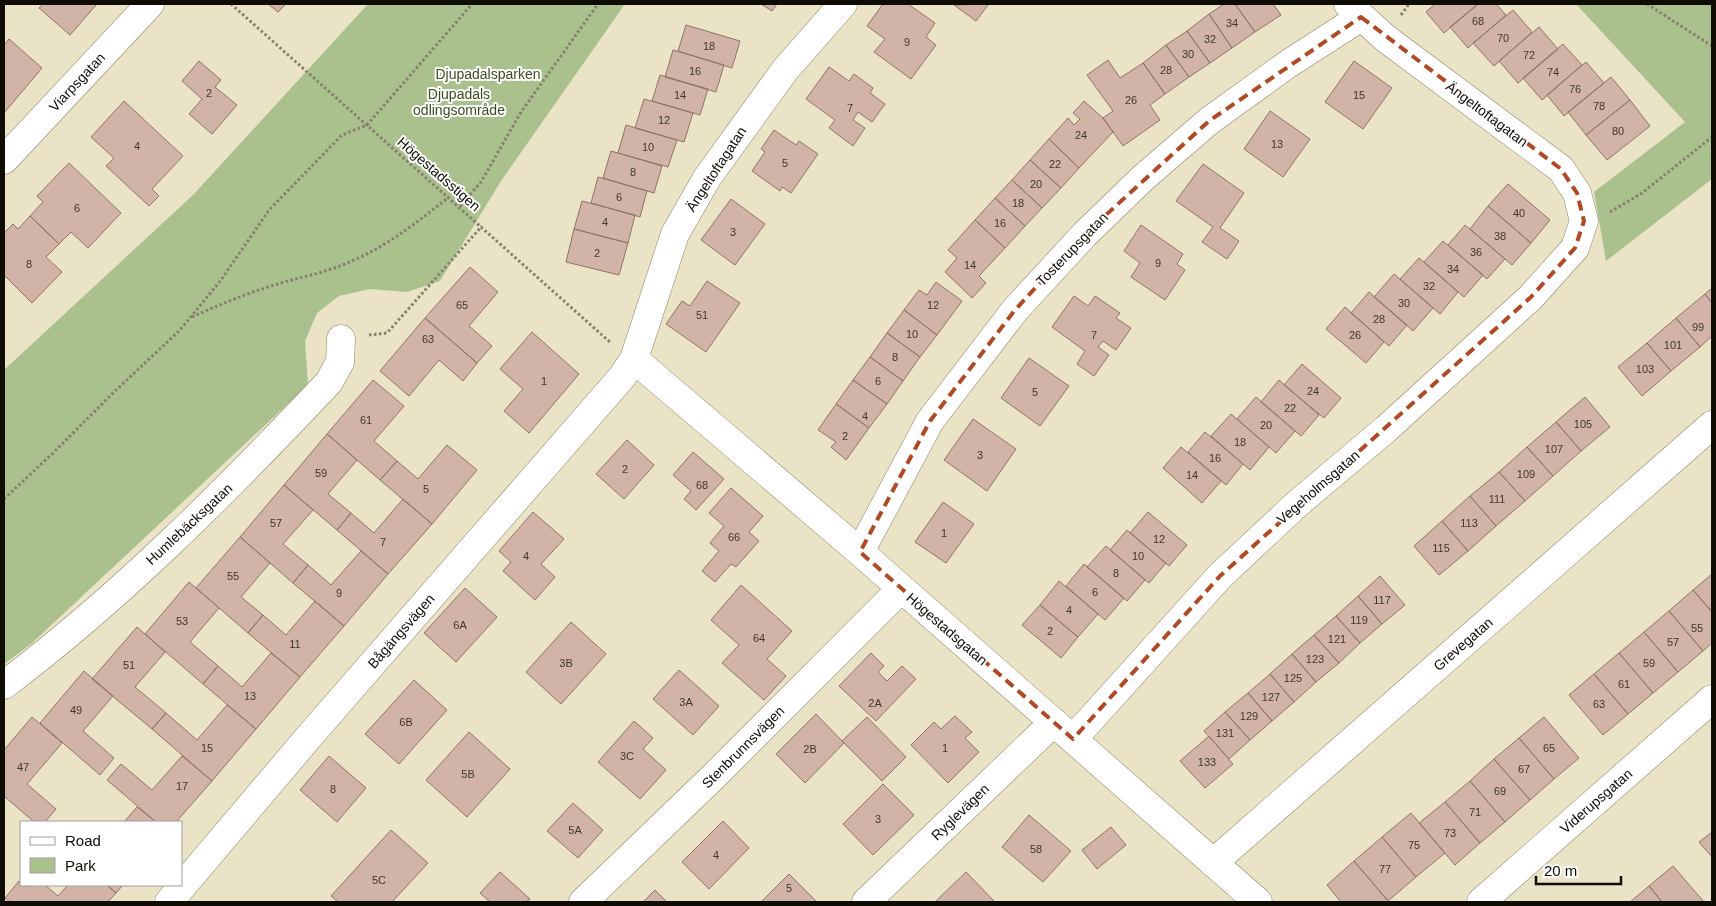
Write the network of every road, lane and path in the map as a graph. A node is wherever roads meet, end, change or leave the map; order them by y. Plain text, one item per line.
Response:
1 (150, 4) edge
2 (231, 4) edge
3 (472, 4) edge
4 (598, 4) edge
5 (843, 4) edge
6 (1647, 4) edge
7 (1354, 10) edge
8 (1712, 46) edge
9 (367, 125) junction
10 (1712, 137) edge
11 (4, 160) edge
12 (449, 197) junction
13 (460, 206) junction
14 (1584, 221) junction
15 (482, 226) junction
16 (191, 317) junction
17 (341, 339) joint
18 (634, 359) junction
19 (1712, 425) edge
20 (4, 499) edge
21 (860, 552) junction
22 (901, 589) junction
23 (4, 686) edge
24 (1712, 699) edge
25 (1064, 730) junction
26 (1213, 863) junction
27 (169, 902) edge
28 (583, 902) edge
29 (866, 902) edge
30 (1258, 902) edge
31 (1481, 902) edge

1 - 11 street, Viarpsgatan
2 - 9 path, Högestadsstigen
3 - 9 path
4 - 13 path
5 - 18 street, Ängeltoftagatan
6 - 8 path
7 - 14 street, Ängeltoftagatan
7 - 21 street, Tosterupsgatan
9 - 12 path, Högestadsstigen
9 - 16 path
10 - 14 path
12 - 13 path, Högestadsstigen
12 - 16 path
13 - 15 path, Högestadsstigen
14 - 25 street, Vegeholmsgatan
15 - 17 path
15 - 18 path, Högestadsstigen
16 - 20 path
17 - 23 street, Humlebäcksgatan
18 - 21 street, Högestadsgatan
18 - 27 street, Bågängsvägen
19 - 26 street, Grevegatan
21 - 22 street, Högestadsgatan
22 - 25 street, Högestadsgatan
22 - 28 street, Stenbrunnsvägen
24 - 31 street, Viderupsgatan
25 - 26 street, Högestadsgatan
25 - 29 street, Ryglevägen
26 - 30 street, Högestadsgatan

